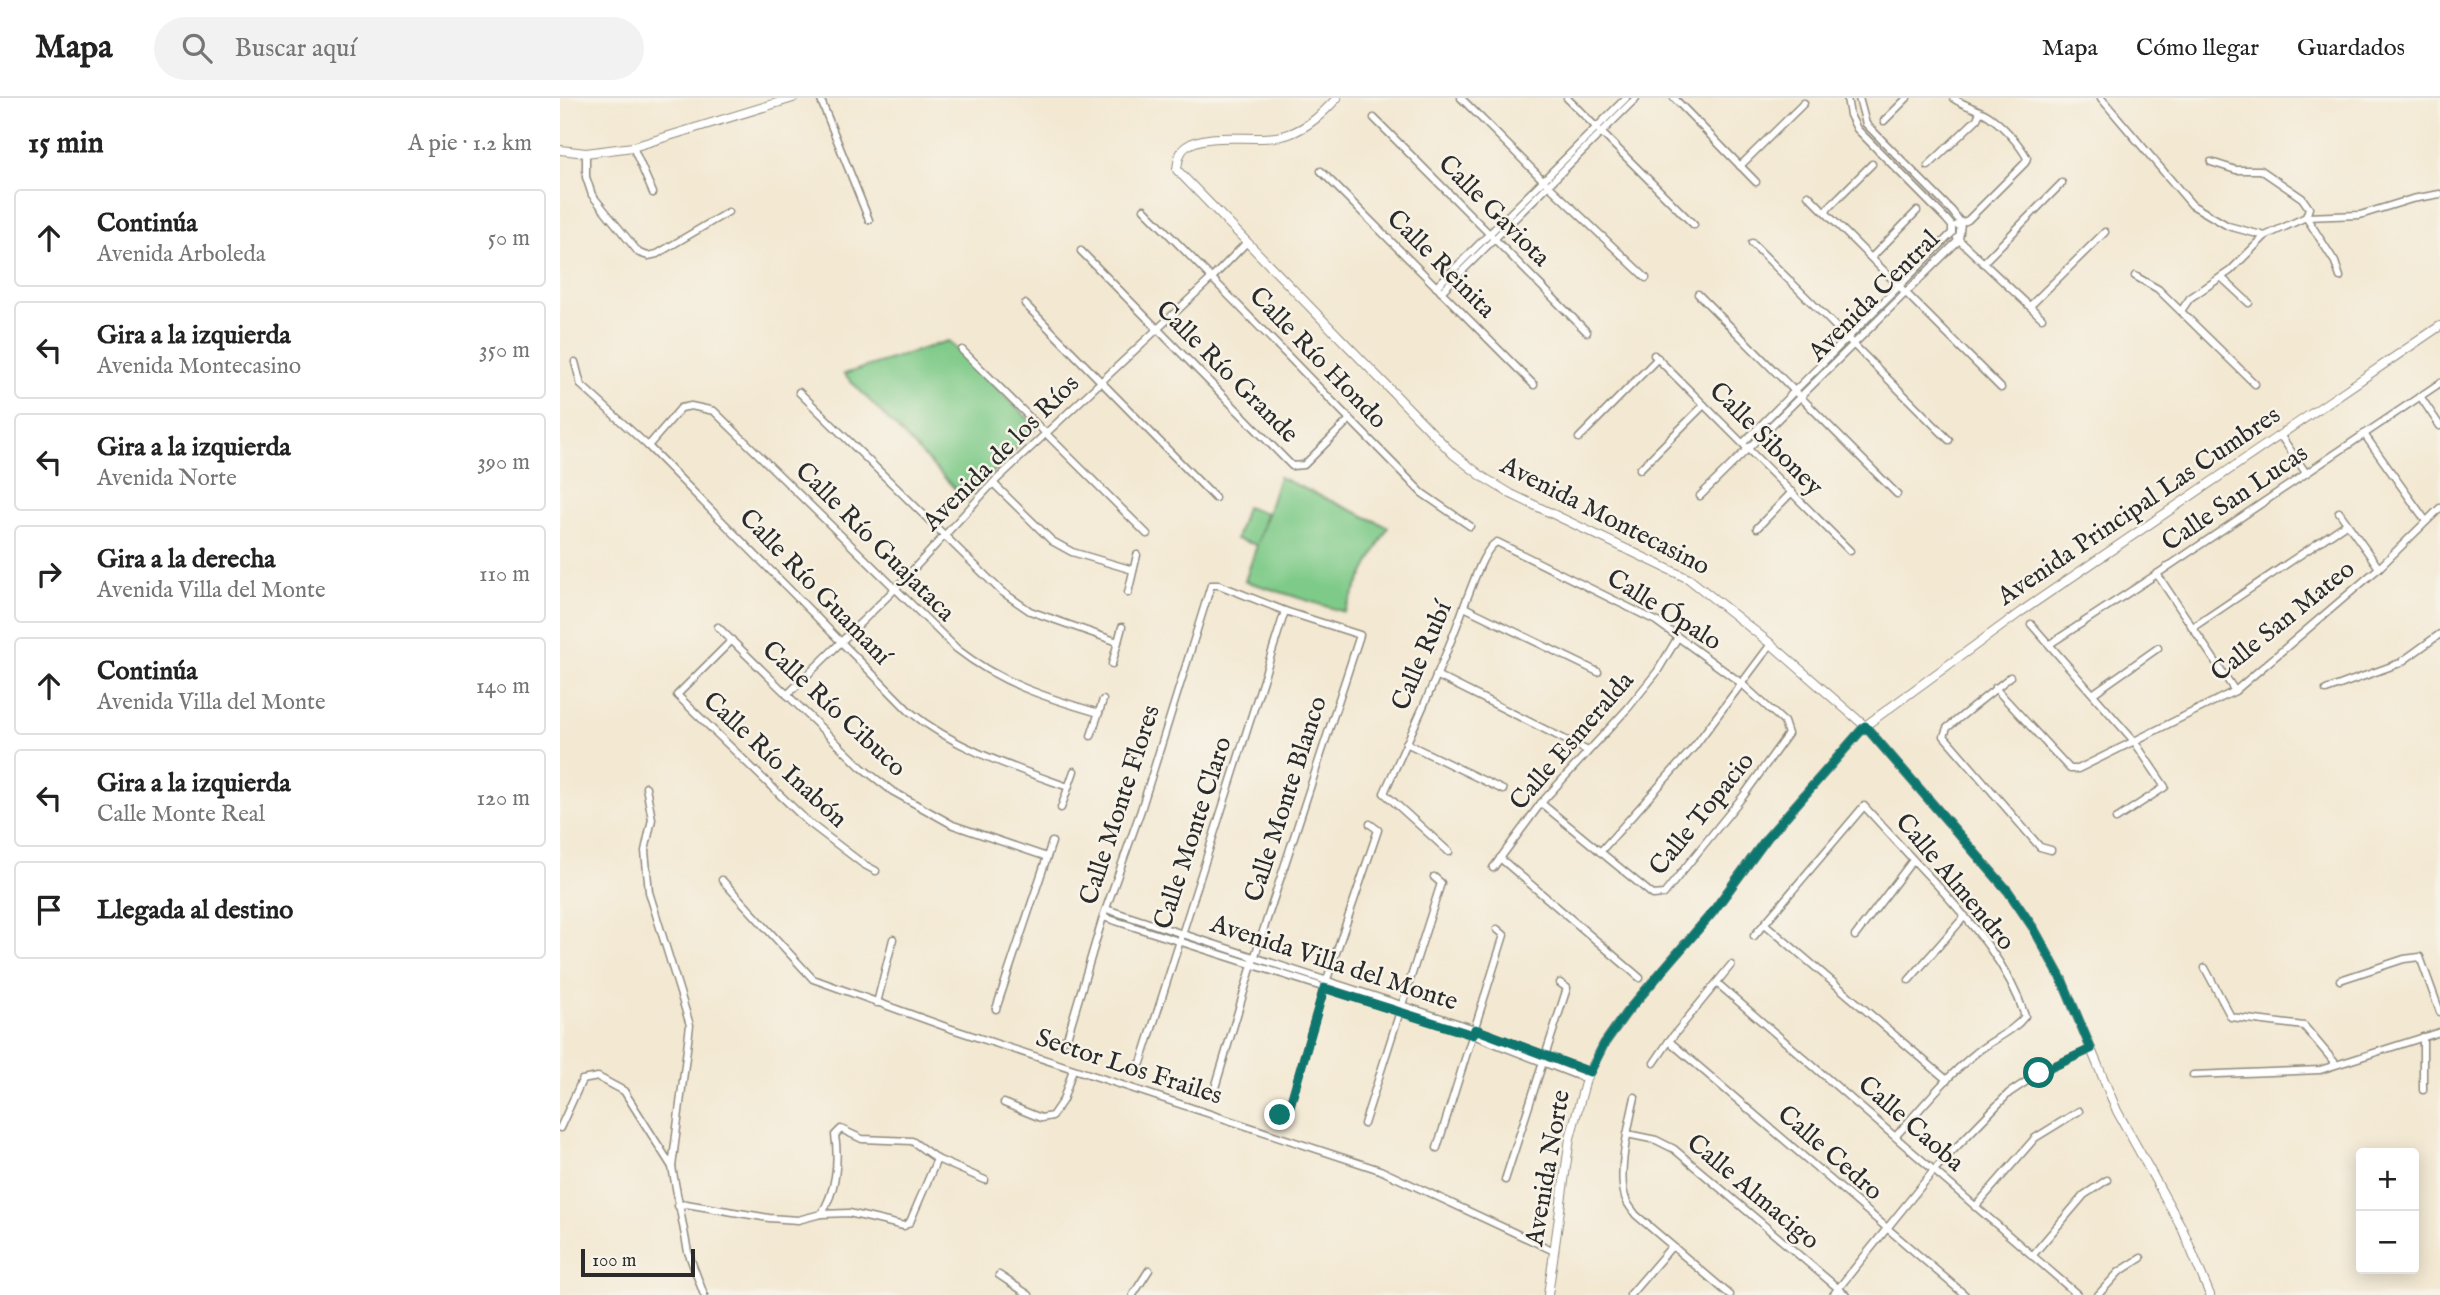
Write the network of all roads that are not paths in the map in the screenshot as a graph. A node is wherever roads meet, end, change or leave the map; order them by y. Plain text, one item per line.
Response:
1 (793, 98) edge
2 (820, 98) edge
3 (1337, 98) edge
4 (1461, 98) edge
5 (1567, 98) edge
6 (1626, 98) edge
7 (1636, 98) edge
8 (1674, 98) edge
9 (1847, 98) edge
10 (1859, 98) edge
11 (1907, 98) edge
12 (1953, 98) edge
13 (2101, 98) edge
14 (1804, 103) dead end
15 (1980, 112) junction
16 (1374, 118) dead end
17 (1884, 121) dead end
18 (1599, 130) junction
19 (633, 147) junction
20 (560, 150) edge
21 (1892, 151) junction
22 (586, 153) junction
23 (1886, 159) junction
24 (2211, 162) dead end
25 (1872, 164) dead end
26 (1740, 166) junction
27 (1928, 166) dead end
28 (1907, 167) junction
29 (1321, 171) dead end
30 (1901, 174) junction
31 (1756, 182) dead end
32 (1546, 183) junction
33 (2062, 183) dead end
34 (653, 193) dead end
35 (2440, 194) edge
36 (1808, 195) dead end
37 (1144, 209) dead end
38 (1825, 211) junction
39 (728, 212) dead end
40 (1917, 212) dead end
41 (2306, 217) junction
42 (869, 220) dead end
43 (1961, 223) junction
44 (1694, 225) dead end
45 (1952, 230) junction
46 (2105, 232) dead end
47 (1492, 236) junction
48 (2265, 236) junction
49 (1959, 240) junction
50 (1247, 242) junction
51 (1752, 243) dead end
52 (1081, 251) dead end
53 (1871, 257) junction
54 (1983, 263) junction
55 (2135, 276) dead end
56 (1213, 277) junction
57 (2221, 277) junction
58 (2340, 277) dead end
59 (1646, 278) dead end
60 (1900, 286) junction
61 (1439, 289) junction
62 (1906, 292) junction
63 (1698, 294) dead end
64 (1025, 303) dead end
65 (2249, 303) dead end
66 (2030, 306) junction
67 (2181, 312) junction
68 (2042, 318) dead end
69 (2440, 326) edge
70 (1157, 329) junction
71 (1587, 331) dead end
72 (1850, 341) junction
73 (962, 351) dead end
74 (575, 362) dead end
75 (1100, 381) junction
76 (2440, 383) edge
77 (2255, 384) dead end
78 (1534, 385) dead end
79 (2001, 388) dead end
80 (799, 392) dead end
81 (1798, 393) junction
82 (2420, 396) junction
83 (1704, 405) junction
84 (1349, 420) junction
85 (2440, 426) edge
86 (1046, 432) junction
87 (2364, 434) junction
88 (2280, 435) junction
89 (1579, 438) dead end
90 (1950, 440) dead end
91 (649, 446) junction
92 (1745, 446) junction
93 (1640, 468) dead end
94 (2306, 473) junction
95 (993, 483) junction
96 (1792, 492) junction
97 (1897, 494) dead end
98 (1700, 496) dead end
99 (1215, 498) dead end
100 (2440, 508) edge
101 (2339, 512) dead end
102 (2426, 521) junction
103 (2346, 524) junction
104 (1470, 526) dead end
105 (1757, 528) dead end
106 (1147, 534) dead end
107 (946, 536) junction
108 (1502, 543) joint
109 (1850, 551) dead end
110 (1136, 555) dead end
111 (2379, 568) junction
112 (1133, 570) junction
113 (2157, 574) junction
114 (896, 588) junction
115 (1128, 593) dead end
116 (1464, 607) junction
117 (1286, 611) junction
118 (2031, 624) dead end
119 (718, 627) dead end
120 (1122, 627) dead end
121 (2192, 628) junction
122 (2440, 634) edge
123 (1678, 637) junction
124 (732, 640) junction
125 (842, 641) junction
126 (1118, 642) junction
127 (2050, 643) junction
128 (1771, 644) junction
129 (2158, 648) dead end
130 (1112, 664) dead end
131 (1598, 672) dead end
132 (1436, 676) junction
133 (2010, 677) dead end
134 (1741, 683) junction
135 (1995, 688) junction
136 (2326, 690) dead end
137 (2235, 691) junction
138 (2094, 694) junction
139 (787, 695) junction
140 (1104, 700) dead end
141 (1099, 713) junction
142 (1865, 726) junction
143 (1788, 734) joint
144 (1091, 736) dead end
145 (2134, 741) junction
146 (1406, 743) junction
147 (1588, 751) junction
148 (1074, 771) dead end
149 (646, 787) dead end
150 (1068, 787) junction
151 (1503, 790) dead end
152 (1541, 803) junction
153 (1061, 808) dead end
154 (2116, 819) dead end
155 (1370, 824) dead end
156 (1052, 842) dead end
157 (2052, 850) dead end
158 (1449, 852) dead end
159 (1600, 852) junction
160 (1047, 857) junction
161 (1500, 858) junction
162 (1913, 860) junction
163 (1493, 869) dead end
164 (876, 871) dead end
165 (1434, 877) dead end
166 (722, 880) dead end
167 (1105, 909) junction
168 (1965, 916) junction
169 (1103, 917) junction
170 (1765, 924) junction
171 (1497, 929) dead end
172 (1181, 933) junction
173 (1754, 936) dead end
174 (1855, 936) dead end
175 (893, 939) dead end
176 (1178, 942) junction
177 (1255, 957) junction
178 (1252, 965) junction
179 (1731, 965) dead end
180 (2205, 968) dead end
181 (1640, 978) dead end
182 (1327, 980) junction
183 (1909, 980) dead end
184 (2340, 980) dead end
185 (1560, 983) dead end
186 (1717, 983) junction
187 (1324, 988) junction
188 (877, 1003) junction
189 (1401, 1008) junction
190 (996, 1009) dead end
191 (2440, 1012) edge
192 (1474, 1032) junction
193 (2440, 1032) edge
194 (2423, 1037) junction
195 (1669, 1041) junction
196 (1060, 1042) dead end
197 (2091, 1049) junction
198 (1545, 1058) junction
199 (1654, 1063) dead end
200 (2336, 1064) junction
201 (1136, 1066) dead end
202 (1073, 1069) junction
203 (2193, 1075) dead end
204 (1588, 1076) junction
205 (1947, 1080) junction
206 (2423, 1090) dead end
207 (1209, 1091) dead end
208 (1636, 1097) dead end
209 (1004, 1103) dead end
210 (2079, 1111) dead end
211 (1280, 1115) dead end
212 (1364, 1124) dead end
213 (560, 1128) edge
214 (1626, 1134) junction
215 (1896, 1136) junction
216 (1437, 1148) dead end
217 (937, 1159) junction
218 (673, 1167) junction
219 (1935, 1170) junction
220 (985, 1180) dead end
221 (1504, 1180) dead end
222 (2107, 1180) dead end
223 (678, 1206) junction
224 (1975, 1207) junction
225 (821, 1214) junction
226 (1888, 1228) junction
227 (1672, 1246) junction
228 (1554, 1251) junction
229 (2032, 1256) junction
230 (2141, 1258) dead end
231 (1149, 1270) dead end
232 (999, 1275) dead end
233 (1836, 1292) edge
234 (704, 1295) edge
235 (1029, 1295) edge
236 (1133, 1295) edge
237 (1548, 1295) edge
238 (1630, 1295) edge
239 (1730, 1295) edge
240 (1846, 1295) edge
241 (1965, 1295) edge
242 (2078, 1295) edge
243 (2098, 1295) edge
244 (2210, 1295) edge

1 - 19 street
2 - 42 street
3 - 50 street, Avenida Montecasino
4 - 32 street
5 - 18 street
6 - 18 street
7 - 18 street
8 - 26 street
9 - 23 street, Avenida Central
10 - 21 street, Avenida Central
11 - 17 street
12 - 15 street
13 - 48 street
14 - 26 street
15 - 27 street
15 - 43 street
16 - 47 street, Calle Gaviota
18 - 32 street
18 - 44 street
19 - 22 street
19 - 34 street
20 - 22 street
21 - 23 street
21 - 28 street, Avenida Central
22 - 39 street
23 - 30 street, Avenida Central
24 - 41 street
25 - 38 street
26 - 31 street
28 - 30 street
28 - 43 street, Avenida Central
29 - 61 street, Calle Reinita
30 - 45 street, Avenida Central
32 - 47 street
32 - 59 street
33 - 54 street
35 - 41 street
36 - 38 street
37 - 56 street, Calle Río Hondo
38 - 53 street
40 - 53 street
41 - 48 street
41 - 58 street
43 - 45 street
43 - 49 street, Avenida Central
45 - 49 street
45 - 60 street, Avenida Central
46 - 66 street
47 - 61 street
47 - 71 street, Calle Gaviota
48 - 57 street
49 - 54 street
49 - 62 street, Avenida Central
50 - 56 street, Avenida de los Ríos
50 - 128 street, Avenida Montecasino
51 - 72 street
52 - 70 street, Calle Río Grande
53 - 60 street
54 - 66 street
55 - 67 street
56 - 70 street, Avenida de los Ríos
56 - 84 street, Calle Río Hondo
57 - 65 street
57 - 67 street
60 - 62 street
60 - 72 street, Avenida Central
61 - 78 street, Calle Reinita
62 - 72 street, Avenida Central
62 - 79 street
63 - 81 street
64 - 75 street
66 - 68 street
67 - 77 street
69 - 88 street, Avenida Principal Las Cumbres
70 - 75 street, Avenida de los Ríos
70 - 84 street, Calle Río Grande
72 - 81 street, Avenida Central
72 - 90 street
73 - 86 street
74 - 91 street, Calle Río Guamaní
75 - 86 street, Avenida de los Ríos
75 - 99 street
76 - 82 street, Calle San Lucas
80 - 107 street
81 - 92 street, Avenida Central
81 - 97 street
82 - 85 street
82 - 87 street, Calle San Lucas
83 - 89 street, Calle Siboney
83 - 92 street, Calle Siboney
83 - 93 street
84 - 104 street, Calle Río Hondo
86 - 95 street, Avenida de los Ríos
86 - 106 street
87 - 94 street, Calle San Lucas
87 - 102 street
88 - 94 street
88 - 142 street, Avenida Principal Las Cumbres
91 - 114 street, Calle Río Guajataca
91 - 125 street, Calle Río Guamaní
92 - 96 street, Calle Siboney
92 - 98 street, Avenida Central
94 - 113 street, Calle San Lucas
95 - 107 street, Avenida de los Ríos
95 - 112 street
96 - 105 street
96 - 109 street, Calle Siboney
100 - 102 street, Calle San Mateo
101 - 103 street
102 - 111 street, Calle San Mateo
103 - 111 street
103 - 121 street
107 - 114 street, Avenida de los Ríos
107 - 126 street
108 - 116 street, Calle Rubí
108 - 123 street, Calle Ópalo
110 - 112 street
111 - 137 street, Calle San Mateo
112 - 115 street
113 - 121 street
113 - 127 street, Calle San Lucas
114 - 125 street, Avenida de los Ríos
114 - 141 street, Calle Río Guajataca
116 - 131 street
116 - 132 street, Calle Rubí
117 - 167 street, Calle Monte Flores
117 - 172 street, Calle Monte Claro
117 - 177 street, Calle Monte Blanco
118 - 127 street
119 - 124 street, Calle Río Cibuco
120 - 126 street
121 - 137 street
122 - 136 street
123 - 134 street, Calle Ópalo
123 - 147 street, Calle Esmeralda
124 - 139 street, Calle Río Cibuco
124 - 164 street, Calle Río Inabón
125 - 139 street, Avenida de los Ríos
125 - 150 street, Calle Río Guamaní
126 - 130 street
127 - 138 street
128 - 134 street
128 - 142 street, Avenida Montecasino
129 - 138 street
132 - 146 street, Calle Rubí
132 - 147 street
133 - 135 street
134 - 143 street, Calle Ópalo
134 - 159 street
135 - 145 street, Calle San Mateo
135 - 157 street
137 - 145 street, Calle San Mateo
138 - 145 street
139 - 160 street, Calle Río Cibuco
140 - 141 street
141 - 144 street
142 - 197 street, Avenida Montecasino
142 - 204 street, Avenida Norte
143 - 159 street, Calle Topacio
145 - 154 street
146 - 151 street
146 - 158 street, Calle Rubí
147 - 152 street, Calle Esmeralda
148 - 150 street
149 - 218 street
150 - 153 street
152 - 159 street, Calle Topacio
152 - 161 street, Calle Esmeralda
155 - 182 street
156 - 160 street
160 - 190 street
161 - 163 street, Calle Esmeralda
161 - 181 street
162 - 168 street, Calle Almendro
162 - 170 street, Calle Almendro
162 - 174 street
165 - 189 street
166 - 188 street, Sector Los Frailes
167 - 169 street, Calle Monte Flores
167 - 172 street, Avenida Villa del Monte
168 - 183 street
168 - 205 street, Calle Almendro
169 - 176 street, Avenida Villa del Monte
169 - 196 street, Calle Monte Flores
170 - 173 street
170 - 205 street
171 - 192 street
172 - 176 street, Calle Monte Claro
172 - 177 street, Avenida Villa del Monte
175 - 188 street
176 - 178 street, Avenida Villa del Monte
176 - 201 street, Calle Monte Claro
177 - 178 street, Calle Monte Blanco
177 - 182 street, Avenida Villa del Monte
178 - 187 street, Avenida Villa del Monte
178 - 207 street, Calle Monte Blanco
179 - 186 street
180 - 200 street
182 - 187 street
182 - 189 street, Avenida Villa del Monte
184 - 191 street
185 - 198 street
186 - 195 street
186 - 215 street, Calle Caoba
187 - 189 street, Avenida Villa del Monte
187 - 211 street
188 - 202 street, Sector Los Frailes
189 - 192 street, Avenida Villa del Monte
189 - 212 street
192 - 198 street, Avenida Villa del Monte
192 - 216 street
193 - 194 street
194 - 200 street
194 - 206 street
195 - 199 street
195 - 226 street, Calle Cedro
197 - 219 street
197 - 244 street, Avenida Montecasino
198 - 204 street, Avenida Villa del Monte
198 - 221 street
200 - 203 street
202 - 209 street
202 - 228 street, Sector Los Frailes
204 - 228 street, Avenida Norte
205 - 215 street, Calle Almendro
208 - 214 street
210 - 224 street
213 - 218 street
214 - 227 street
214 - 233 street, Calle Almacigo
215 - 219 street, Calle Caoba
217 - 220 street
217 - 225 street
217 - 225 street
218 - 223 street
219 - 224 street, Calle Caoba
219 - 226 street
222 - 229 street
223 - 225 street
223 - 234 street
224 - 229 street, Calle Caoba
226 - 233 street
226 - 241 street, Calle Cedro
227 - 238 street
227 - 239 street
228 - 237 street, Avenida Norte
229 - 242 street, Calle Caoba
230 - 243 street
231 - 236 street
232 - 235 street
233 - 240 street, Calle Almacigo

